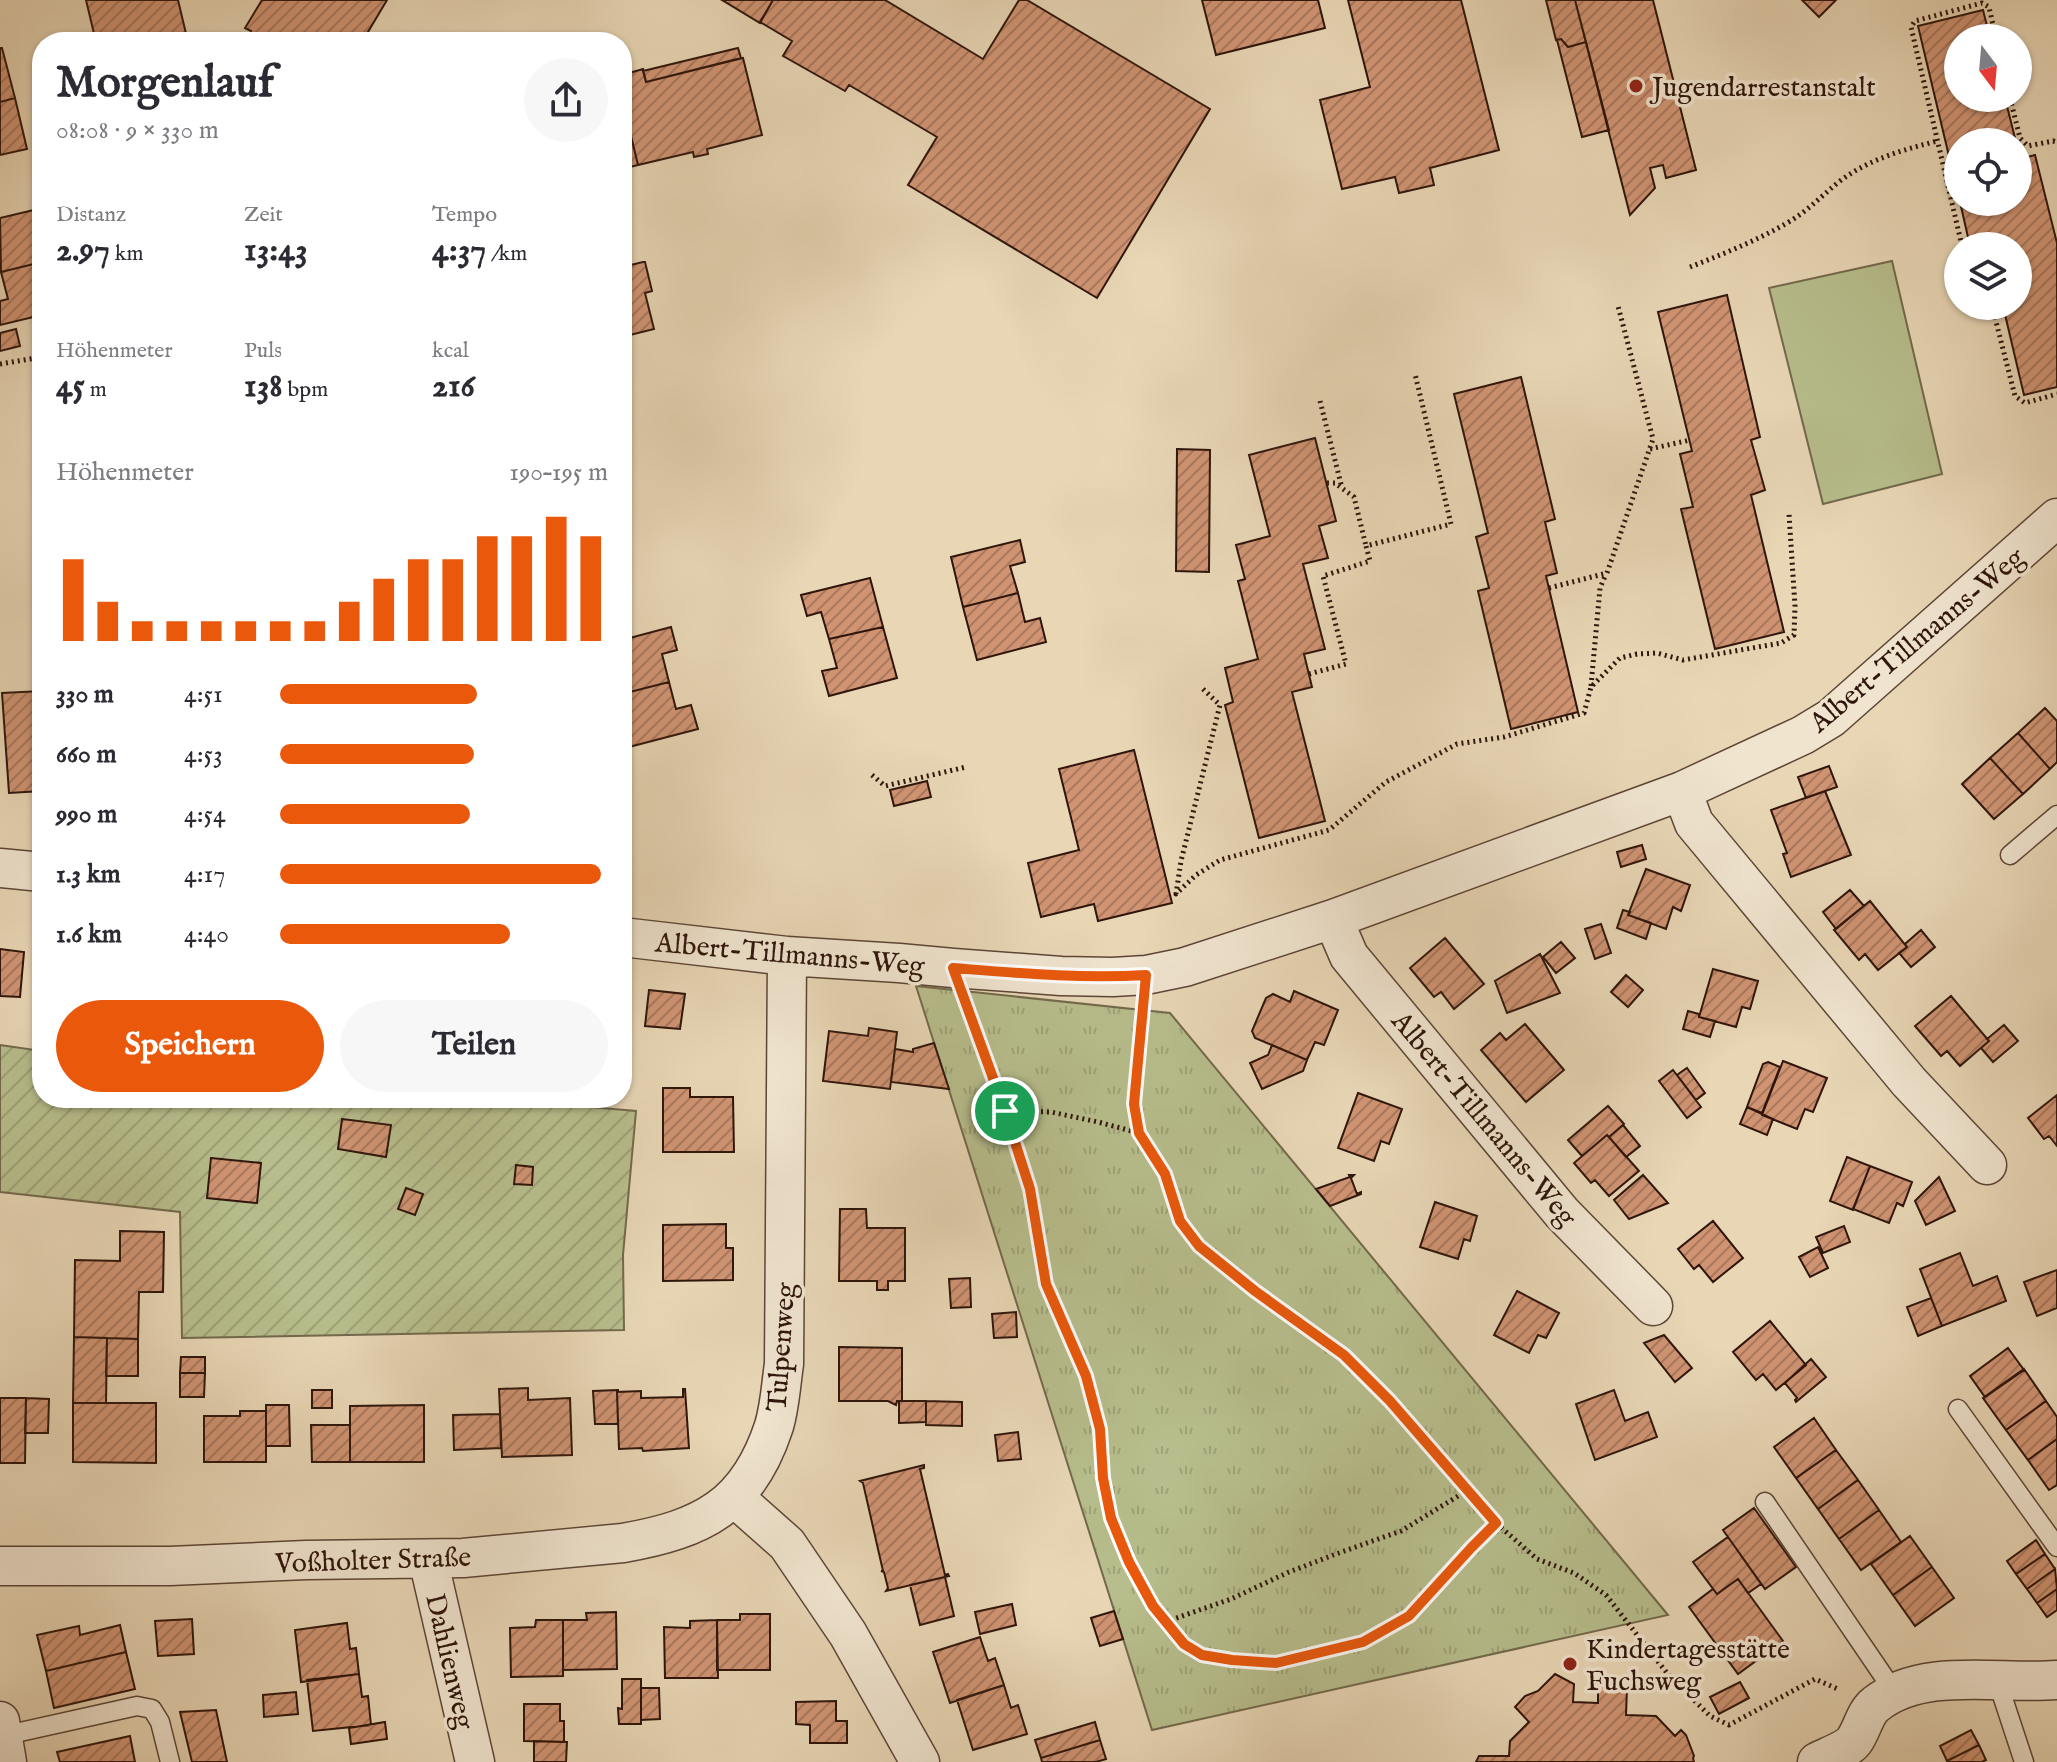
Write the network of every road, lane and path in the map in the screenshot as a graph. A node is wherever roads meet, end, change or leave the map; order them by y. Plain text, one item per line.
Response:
1 (1993, 24) edge
2 (2014, 112) edge
3 (1937, 141) junction
4 (2057, 142) edge
5 (1959, 232) edge
6 (1690, 267) dead end
7 (1618, 306) dead end
8 (1996, 320) edge
9 (32, 359) edge
10 (0, 364) edge
11 (1415, 374) dead end
12 (2057, 394) edge
13 (1320, 401) dead end
14 (1690, 440) dead end
15 (1649, 450) junction
16 (1327, 483) dead end
17 (1342, 488) junction
18 (1789, 514) dead end
19 (2057, 518) edge
20 (1366, 546) junction
21 (1607, 573) junction
22 (1549, 588) dead end
23 (1309, 674) dead end
24 (1591, 687) junction
25 (1203, 689) dead end
26 (966, 767) dead end
27 (872, 775) dead end
28 (1682, 791) junction
29 (2057, 815) edge
30 (2010, 855) dead end
31 (0, 868) edge
32 (32, 871) edge
33 (1333, 919) junction
34 (632, 938) edge
35 (787, 956) junction
36 (953, 968) junction
37 (1146, 975) junction
38 (1005, 1111) junction
39 (1139, 1133) junction
40 (1987, 1165) dead end
41 (1653, 1306) dead end
42 (1958, 1409) dead end
43 (1468, 1490) junction
44 (735, 1498) junction
45 (1765, 1502) dead end
46 (1496, 1523) junction
47 (2057, 1547) edge
48 (428, 1559) junction
49 (0, 1566) edge
50 (1165, 1622) junction
51 (1997, 1680) junction
52 (2057, 1680) edge
53 (1885, 1699) junction
54 (3, 1740) edge
55 (170, 1762) edge
56 (475, 1762) edge
57 (920, 1762) edge
58 (1817, 1762) edge
59 (2024, 1762) edge

1 - 3 path
2 - 4 path
3 - 5 path
3 - 6 path
7 - 15 path
8 - 12 path
9 - 10 path
11 - 20 path
13 - 17 path
14 - 15 path
15 - 21 path
16 - 17 path
17 - 20 path
18 - 24 path
19 - 28 street, Albert-Tillmanns-Weg
20 - 23 path
21 - 22 path
21 - 24 path
24 - 25 path
26 - 27 path
28 - 33 street, Albert-Tillmanns-Weg
28 - 40 street
29 - 30 lane
31 - 32 street
33 - 37 street, Albert-Tillmanns-Weg
33 - 41 street, Albert-Tillmanns-Weg
34 - 35 street, Albert-Tillmanns-Weg
35 - 36 street, Albert-Tillmanns-Weg
35 - 44 street, Tulpenweg
36 - 37 street, Albert-Tillmanns-Weg
36 - 38 path
37 - 39 path
38 - 39 path
38 - 50 path
39 - 43 path
42 - 47 lane
43 - 46 path
43 - 50 path
44 - 48 street, Voßholter Straße
44 - 57 street
45 - 53 lane
46 - 50 path
46 - 53 path
48 - 49 street, Voßholter Straße
48 - 56 street, Dahlienweg
51 - 52 street
51 - 53 street
51 - 59 lane
53 - 58 street
54 - 55 lane

